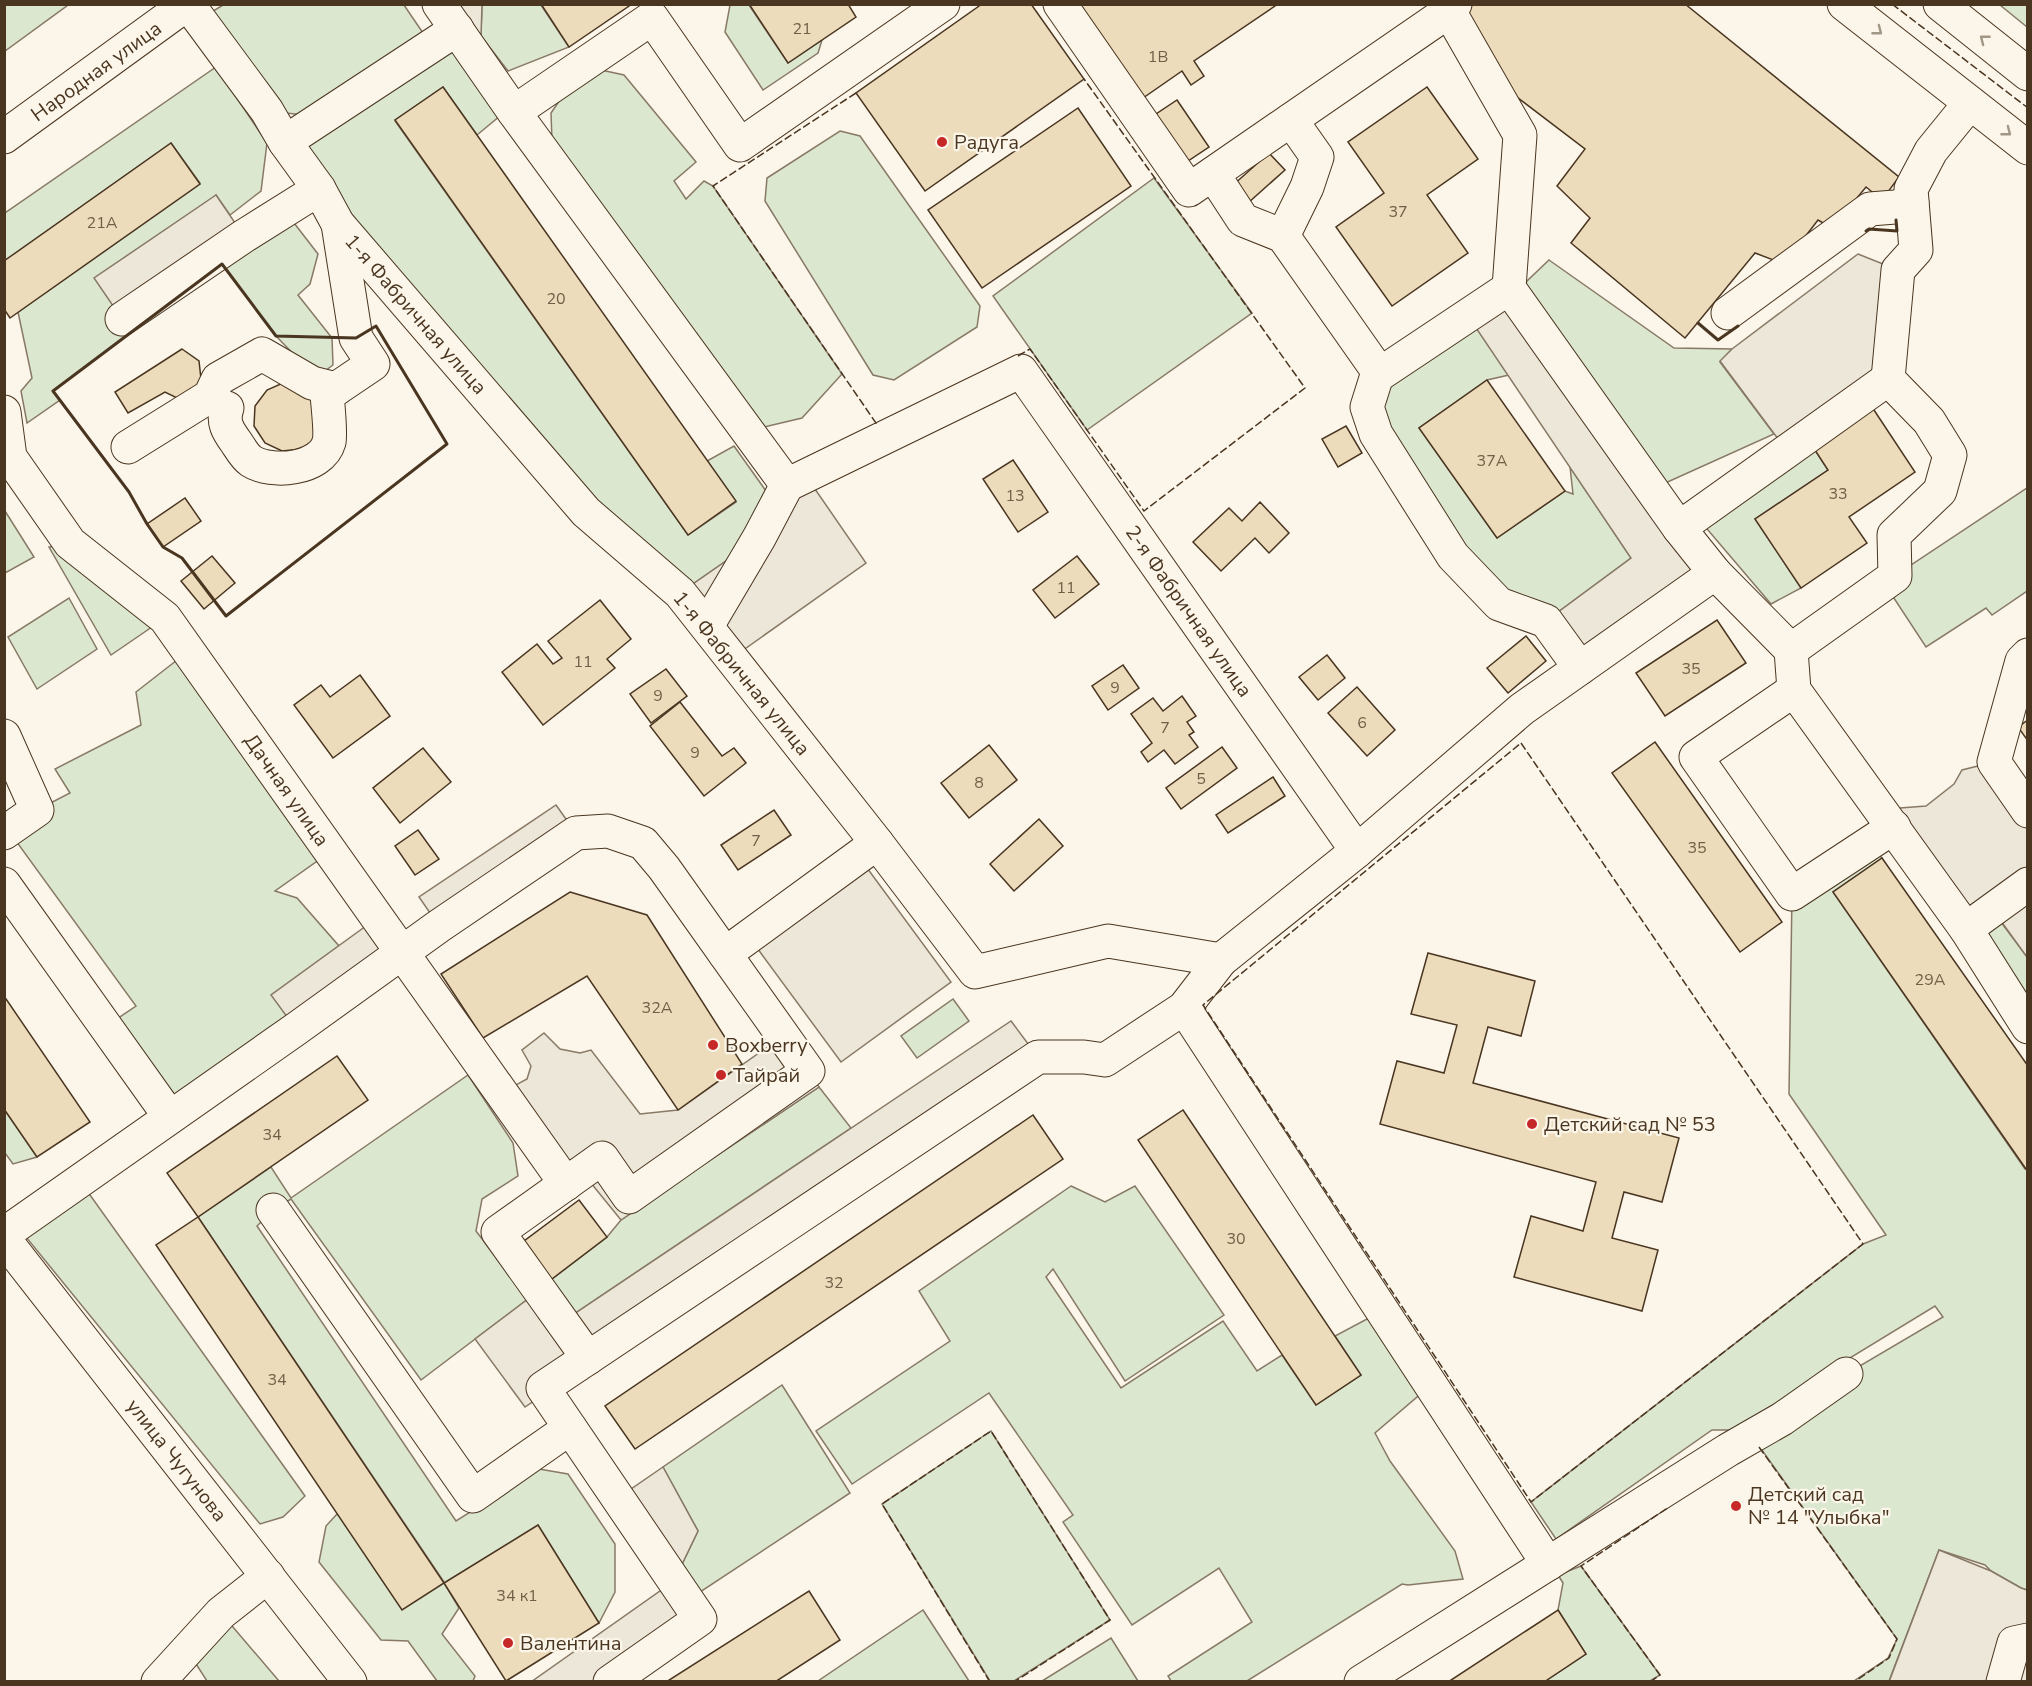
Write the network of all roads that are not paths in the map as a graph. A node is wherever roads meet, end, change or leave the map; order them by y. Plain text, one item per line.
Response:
1 (188, 4) edge
2 (1060, 4) edge
3 (1844, 4) edge
4 (1940, 4) edge
5 (1452, 8) edge
6 (922, 10) edge
7 (448, 17) edge
8 (2028, 74) edge
9 (1970, 103) junction
10 (514, 112) junction
11 (1291, 120) junction
12 (4, 137) edge
13 (285, 142) junction
14 (2028, 148) edge
15 (1213, 174) junction
16 (319, 189) junction
17 (1912, 203) junction
18 (338, 224) junction
19 (1283, 236) junction
20 (1509, 288) junction
21 (1728, 314) dead end
22 (122, 319) dead end
23 (1378, 372) junction
24 (1888, 379) junction
25 (336, 389) junction
26 (227, 408) dead end
27 (4, 412) edge
28 (128, 447) dead end
29 (787, 485) junction
30 (1679, 528) junction
31 (1715, 573) junction
32 (707, 626) junction
33 (1791, 650) junction
34 (2028, 655) edge
35 (1580, 668) junction
36 (1794, 690) junction
37 (4, 736) edge
38 (2028, 811) edge
39 (1894, 827) junction
40 (4, 833) edge
41 (877, 843) junction
42 (1357, 851) junction
43 (4, 884) edge
44 (2028, 884) edge
45 (1966, 929) junction
46 (402, 952) junction
47 (725, 954) junction
48 (1221, 960) junction
49 (1184, 1008) junction
50 (2028, 1027) edge
51 (170, 1117) junction
52 (566, 1184) junction
53 (273, 1210) dead end
54 (4, 1234) edge
55 (4, 1239) edge
56 (588, 1358) junction
57 (1846, 1374) dead end
58 (570, 1428) junction
59 (1548, 1564) junction
60 (268, 1576) junction
61 (2028, 1640) edge
62 (158, 1682) edge
63 (350, 1682) edge
64 (610, 1682) edge
65 (1361, 1682) edge
66 (2003, 1682) edge

1 - 12 street, Народная улица
1 - 13 street, 1-я Фабричная улица
2 - 15 street
3 -> 9 street
8 -> 4 street
5 - 11 street
5 - 20 street
6 - 10 street
7 - 10 street
7 - 13 street
9 -> 14 street
9 - 17 street
10 - 29 street
11 - 15 street
11 - 19 street
13 - 16 street, 1-я Фабричная улица
15 - 19 street
16 - 18 street, 1-я Фабричная улица
16 - 22 street
17 - 21 street
17 - 24 street
18 - 25 street
18 - 32 street, 1-я Фабричная улица
19 - 23 street
20 - 23 street
20 - 30 street
23 - 35 street
24 - 30 street
24 - 33 street
25 - 26 street
25 - 28 street
27 - 46 street, Дачная улица
29 - 32 street
29 - 42 street, 2-я Фабричная улица
30 - 31 street
31 - 33 street
31 - 35 street
32 - 41 street, 1-я Фабричная улица
33 - 36 street
34 - 38 street
35 - 42 street
36 - 39 street
36 - 39 street
37 - 40 street
39 - 45 street
41 - 47 street
41 - 48 street, 1-я Фабричная улица
42 - 48 street
43 - 51 street
44 - 45 street
45 - 50 street
46 - 47 street
46 - 51 street
46 - 52 street, Дачная улица
47 - 52 street
48 - 49 street
49 - 56 street
49 - 59 street
51 - 54 street
52 - 56 street
53 - 58 street
55 - 60 street, улица Чугунова
56 - 58 street
57 - 59 street
58 - 64 street
59 - 65 street
60 - 62 street
60 - 63 street, улица Чугунова
61 - 66 street

